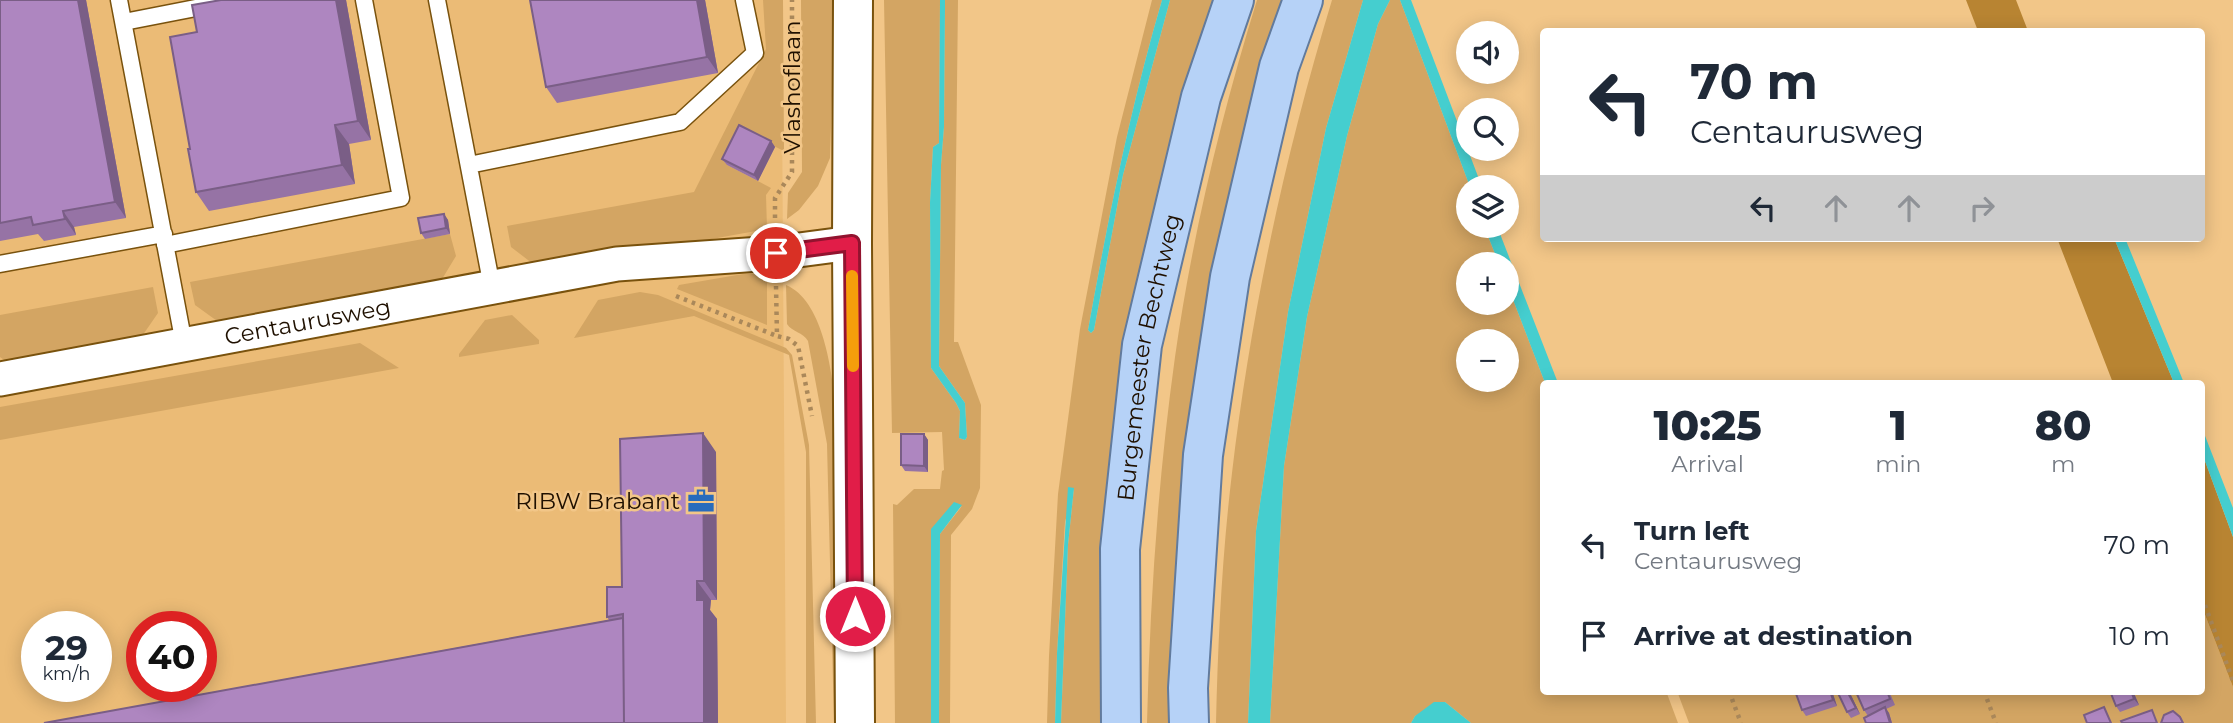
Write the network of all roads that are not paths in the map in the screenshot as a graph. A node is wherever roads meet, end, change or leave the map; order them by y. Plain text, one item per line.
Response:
1 (120, 0) edge
2 (237, 0) edge
3 (364, 0) edge
4 (437, 0) edge
5 (744, 0) edge
6 (853, 0) edge
7 (1234, 0) edge
8 (1303, 0) edge
9 (124, 22) junction
10 (468, 165) junction
11 (164, 240) junction
12 (852, 243) junction
13 (0, 264) edge
14 (492, 287) junction
15 (184, 344) junction
16 (0, 379) edge
17 (856, 723) edge
18 (1121, 723) edge
19 (1188, 723) edge

1 - 9 lane
2 - 9 lane
3 - 11 lane
4 - 10 lane
5 - 10 lane
6 - 12 street
7 - 18 main road, Burgemeester Bechtweg
8 - 19 main road
9 - 11 lane
10 - 14 lane
11 - 13 lane
11 - 15 lane
12 - 14 street, Centaurusweg
12 - 17 street
14 - 15 street, Centaurusweg
15 - 16 street, Centaurusweg

